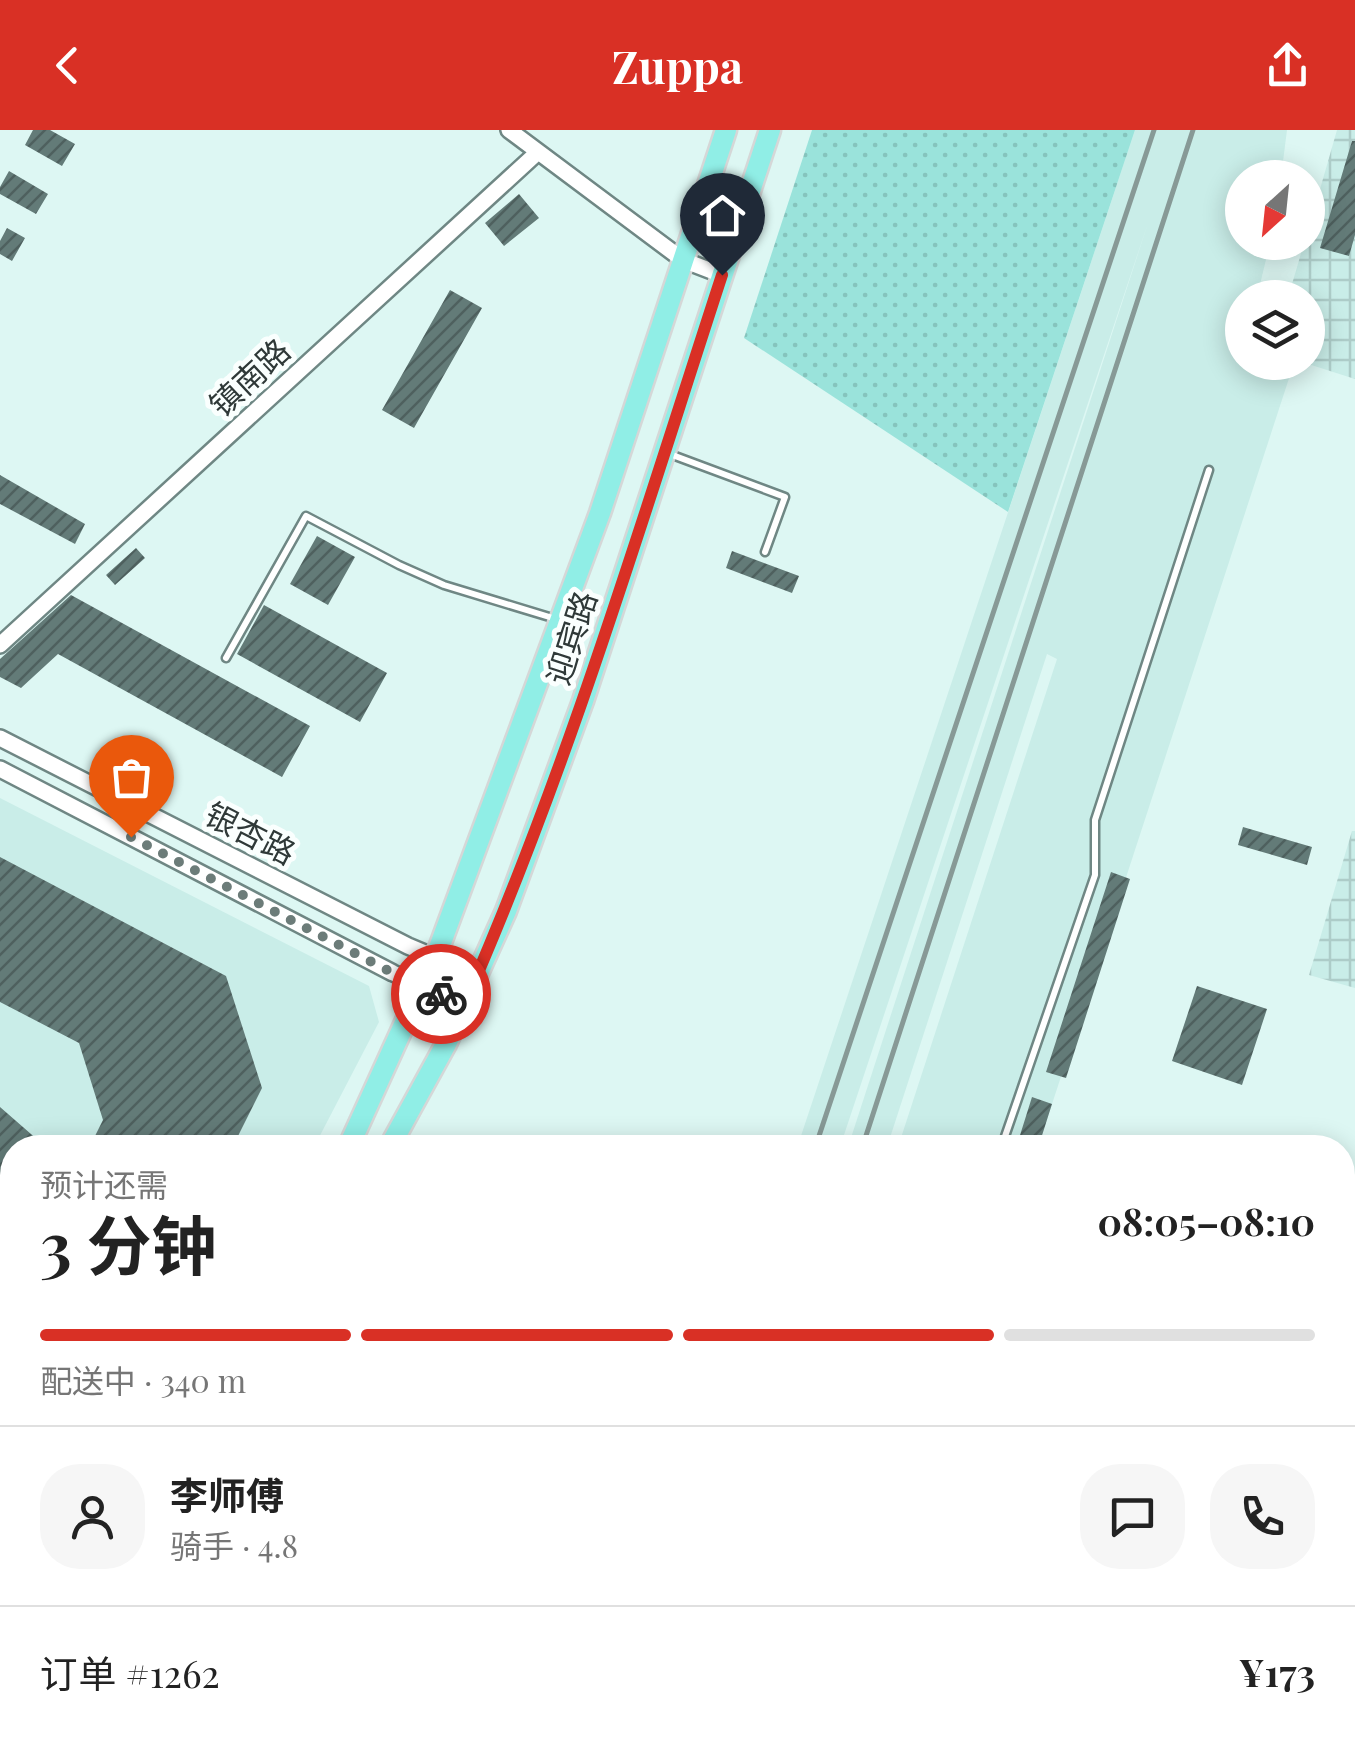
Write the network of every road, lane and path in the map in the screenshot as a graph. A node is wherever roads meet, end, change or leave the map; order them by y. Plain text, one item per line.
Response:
1 (509, 130) edge
2 (726, 130) edge
3 (770, 130) edge
4 (538, 152) junction
5 (684, 260) junction
6 (722, 275) junction
7 (665, 452) junction
8 (1210, 470) dead end
9 (765, 552) dead end
10 (560, 620) junction
11 (0, 646) edge
12 (226, 658) dead end
13 (0, 738) edge
14 (0, 769) edge
15 (435, 957) junction
16 (477, 975) junction
17 (422, 986) junction
18 (464, 1005) junction
19 (354, 1135) edge
20 (396, 1135) edge
21 (1005, 1135) edge

1 - 4 street
2 - 5 main road, 迎宾路
3 - 6 main road, 迎宾路
4 - 5 street
4 - 11 street, 镇南路
5 - 6 street
5 - 10 main road, 迎宾路
6 - 7 main road, 迎宾路
7 - 9 lane
7 - 16 main road, 迎宾路
8 - 21 lane
10 - 12 lane
10 - 15 main road, 迎宾路
13 - 15 street, 银杏路
14 - 17 street, 银杏路
15 - 16 street, 银杏路
15 - 17 main road, 迎宾路
16 - 18 main road, 迎宾路
17 - 18 street, 银杏路
17 - 19 main road, 迎宾路
18 - 20 main road, 迎宾路

